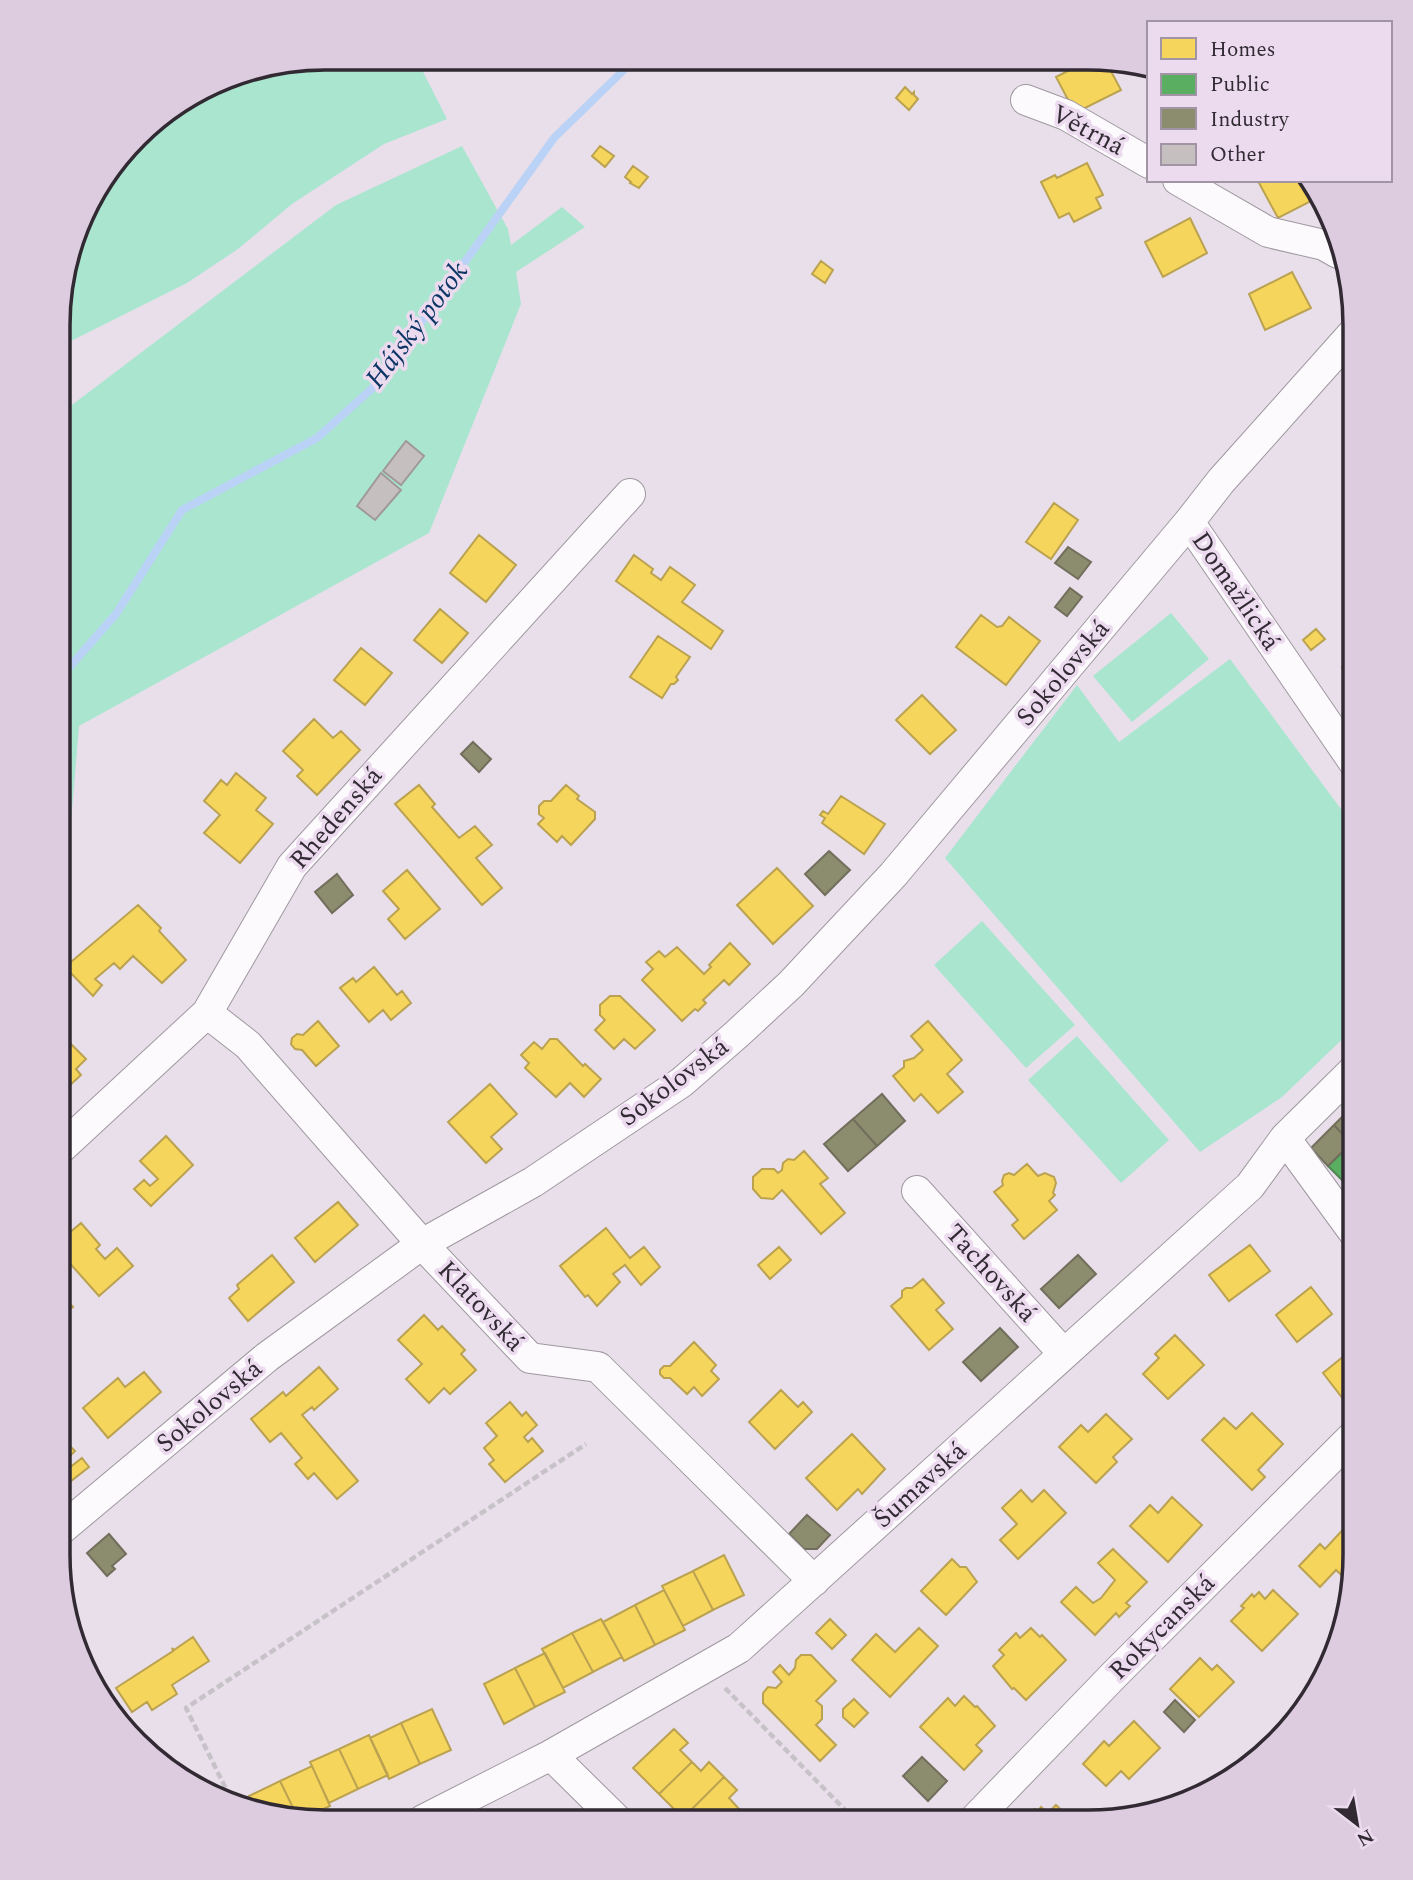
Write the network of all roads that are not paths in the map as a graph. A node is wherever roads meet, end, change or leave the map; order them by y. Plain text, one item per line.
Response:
1 (1026, 100) dead end
2 (1147, 162) edge
3 (1181, 182) edge
4 (1331, 249) edge
5 (1343, 344) edge
6 (630, 494) dead end
7 (1189, 522) junction
8 (1343, 747) edge
9 (207, 1013) junction
10 (1343, 1081) edge
11 (1285, 1138) junction
12 (70, 1139) edge
13 (917, 1191) dead end
14 (1343, 1218) edge
15 (422, 1244) junction
16 (1064, 1354) junction
17 (1343, 1446) edge
18 (70, 1522) edge
19 (814, 1581) junction
20 (551, 1755) junction
21 (443, 1810) edge
22 (607, 1810) edge
23 (984, 1810) edge

1 - 2 street, Větrná
3 - 4 street
5 - 7 street, Domažlická
6 - 9 street, Rhedenská
7 - 8 street, Domažlická
7 - 15 street, Sokolovská
9 - 12 street, Rhedenská
9 - 15 street, Klatovská
10 - 11 street, Šumavská
11 - 14 street
11 - 16 street, Šumavská
13 - 16 street, Tachovská
15 - 18 street, Sokolovská
15 - 19 street, Klatovská
16 - 19 street, Šumavská
17 - 23 street, Rokycanská
19 - 20 street, Šumavská
20 - 21 street, Šumavská
20 - 22 street

